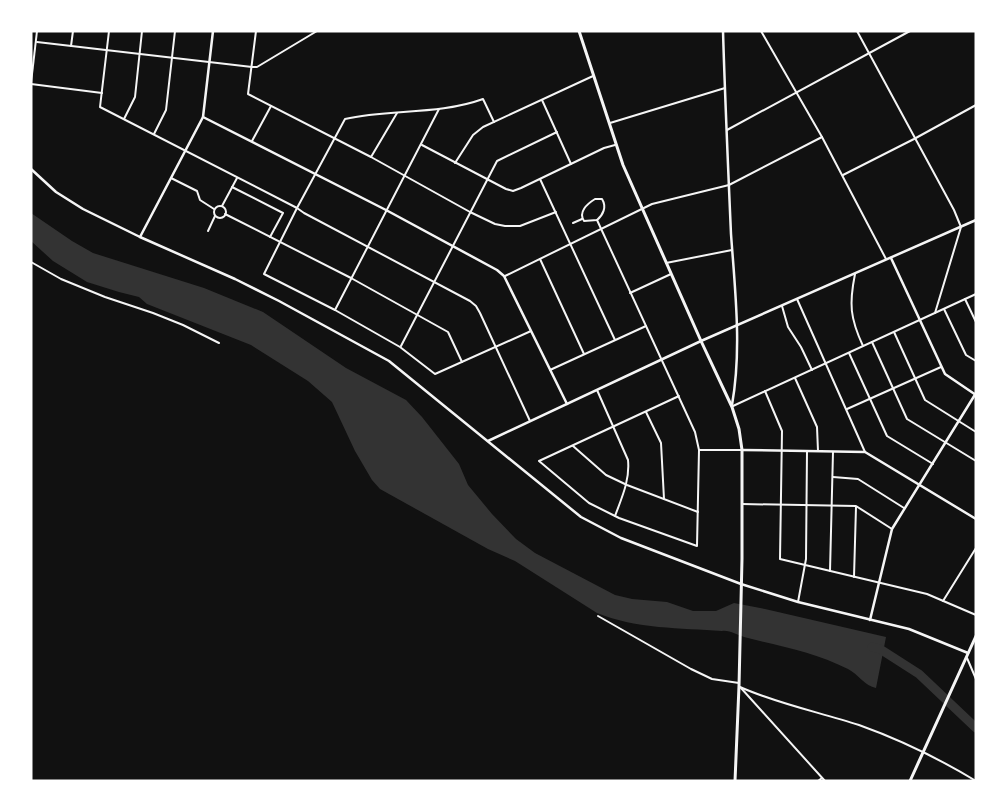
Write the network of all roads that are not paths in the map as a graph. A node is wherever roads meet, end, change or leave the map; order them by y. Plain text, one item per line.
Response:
1 (37, 31) edge
2 (72, 31) edge
3 (109, 31) edge
4 (142, 31) edge
5 (175, 31) edge
6 (213, 31) edge
7 (256, 31) edge
8 (316, 31) edge
9 (578, 31) edge
10 (723, 31) edge
11 (761, 31) edge
12 (857, 31) edge
13 (910, 31) edge
14 (36, 42) junction
15 (71, 46) junction
16 (107, 50) junction
17 (140, 54) junction
18 (868, 54) junction
19 (173, 57) junction
20 (209, 62) junction
21 (252, 67) junction
22 (593, 76) junction
23 (31, 84) edge
24 (725, 88) junction
25 (102, 93) junction
26 (797, 93) junction
27 (542, 100) junction
28 (271, 106) junction
29 (976, 106) edge
30 (439, 109) junction
31 (397, 113) junction
32 (203, 117) junction
33 (124, 119) junction
34 (494, 122) junction
35 (608, 123) junction
36 (726, 130) junction
37 (557, 132) junction
38 (154, 134) junction
39 (822, 137) junction
40 (334, 139) junction
41 (914, 139) junction
42 (252, 141) junction
43 (422, 145) junction
44 (615, 145) junction
45 (185, 150) junction
46 (371, 157) junction
47 (455, 163) junction
48 (571, 164) junction
49 (31, 169) edge
50 (316, 174) junction
51 (843, 175) junction
52 (405, 176) junction
53 (171, 178) junction
54 (237, 178) junction
55 (540, 179) junction
56 (486, 180) junction
57 (729, 185) junction
58 (232, 187) junction
59 (222, 206) junction
60 (297, 208) junction
61 (214, 209) junction
62 (642, 209) junction
63 (386, 210) junction
64 (470, 212) junction
65 (556, 212) junction
66 (225, 214) junction
67 (215, 216) junction
68 (582, 219) junction
69 (597, 220) junction
70 (976, 220) edge
71 (573, 223) dead end
72 (961, 227) junction
73 (601, 229) junction
74 (208, 231) dead end
75 (140, 237) junction
76 (270, 237) junction
77 (281, 242) junction
78 (571, 244) junction
79 (452, 245) junction
80 (368, 246) junction
81 (732, 250) junction
82 (891, 258) junction
83 (540, 259) junction
84 (887, 260) junction
85 (31, 262) edge
86 (666, 262) junction
87 (856, 273) junction
88 (671, 274) junction
89 (504, 276) junction
90 (351, 278) junction
91 (434, 282) junction
92 (630, 293) junction
93 (976, 294) edge
94 (797, 299) junction
95 (966, 299) junction
96 (782, 306) junction
97 (944, 309) junction
98 (335, 310) junction
99 (935, 313) junction
100 (418, 314) junction
101 (919, 320) junction
102 (976, 322) edge
103 (646, 326) junction
104 (736, 326) junction
105 (531, 331) junction
106 (894, 332) junction
107 (615, 340) junction
108 (701, 341) junction
109 (872, 342) junction
110 (219, 343) dead end
111 (863, 346) junction
112 (400, 347) junction
113 (496, 347) junction
114 (849, 353) junction
115 (584, 354) junction
116 (662, 359) junction
117 (462, 362) junction
118 (976, 362) edge
119 (826, 363) junction
120 (941, 367) junction
121 (550, 370) junction
122 (812, 370) junction
123 (795, 378) junction
124 (915, 379) junction
125 (893, 389) junction
126 (597, 390) junction
127 (765, 391) junction
128 (976, 394) edge
129 (679, 396) junction
130 (870, 399) junction
131 (567, 404) junction
132 (732, 407) junction
133 (847, 409) junction
134 (646, 412) junction
135 (959, 421) junction
136 (530, 422) junction
137 (614, 426) junction
138 (976, 432) edge
139 (488, 441) junction
140 (946, 443) junction
141 (573, 446) junction
142 (699, 450) junction
143 (742, 450) junction
144 (782, 450) junction
145 (807, 451) junction
146 (818, 451) junction
147 (833, 452) junction
148 (865, 452) junction
149 (976, 462) edge
150 (933, 464) junction
151 (833, 477) junction
152 (627, 485) junction
153 (920, 485) junction
154 (664, 499) junction
155 (742, 504) junction
156 (781, 504) junction
157 (807, 504) junction
158 (832, 505) junction
159 (856, 506) junction
160 (905, 508) junction
161 (698, 513) junction
162 (615, 516) junction
163 (976, 519) edge
164 (892, 529) junction
165 (976, 548) edge
166 (806, 565) junction
167 (830, 571) junction
168 (854, 577) junction
169 (741, 584) junction
170 (879, 584) junction
171 (943, 601) junction
172 (798, 602) junction
173 (976, 615) edge
174 (598, 616) dead end
175 (870, 620) junction
176 (976, 636) edge
177 (967, 655) junction
178 (976, 679) edge
179 (739, 683) junction
180 (822, 778) junction
181 (735, 781) edge
182 (818, 781) edge
183 (825, 781) edge
184 (910, 781) edge
185 (976, 781) edge

1 - 14 street
2 - 15 street
3 - 16 street
4 - 17 street
5 - 19 street
6 - 20 street
7 - 21 street
8 - 21 street
9 - 22 main road
10 - 24 street
11 - 26 street
12 - 18 street
13 - 18 street
14 - 15 street
14 - 23 street
15 - 16 street
16 - 17 street
16 - 25 street
17 - 19 street
17 - 33 street
18 - 26 street
18 - 41 street
19 - 20 street
19 - 38 street
20 - 21 street
20 - 32 street
21 - 28 street
22 - 27 street
22 - 35 main road
23 - 25 street
24 - 35 street
24 - 36 street
25 - 33 street
26 - 36 street
26 - 39 street
27 - 34 street
27 - 37 street
28 - 40 street
28 - 42 street
29 - 41 street
30 - 31 street
30 - 34 street
30 - 43 street
31 - 40 street
31 - 46 street
32 - 42 street
32 - 45 street
33 - 38 street
34 - 47 street
35 - 44 main road
36 - 57 street
37 - 48 street
37 - 56 street
38 - 45 street
39 - 51 street
39 - 57 street
40 - 46 street
40 - 50 street
41 - 51 street
41 - 72 street
42 - 50 street
43 - 47 street
43 - 52 street
44 - 48 street
44 - 62 main road
45 - 53 street
45 - 54 street
46 - 52 street
47 - 56 street
48 - 55 street
49 - 75 street
50 - 60 street
50 - 63 street
51 - 84 street
52 - 63 street
52 - 64 street
53 - 61 street
53 - 75 street
54 - 58 street
54 - 60 street
55 - 56 street
55 - 65 street
56 - 64 street
57 - 62 street
57 - 81 street
58 - 59 street
58 - 76 street
59 - 61 street
59 - 66 street
60 - 77 street
60 - 80 street
61 - 67 street
62 - 73 street
62 - 86 main road
63 - 79 street
63 - 80 street
64 - 65 street
64 - 79 street
65 - 78 street
66 - 67 street
66 - 76 street
67 - 74 street
68 - 69 street
68 - 69 street
68 - 71 street
69 - 73 street
70 - 72 street
72 - 82 street
72 - 99 street
73 - 78 street
73 - 92 street
75 - 139 street
76 - 77 street
77 - 90 street
77 - 98 street
78 - 83 street
78 - 107 street
79 - 89 street
79 - 91 street
80 - 90 street
80 - 91 street
81 - 86 street
81 - 104 street
82 - 84 street
82 - 101 street
83 - 89 street
83 - 115 street
84 - 87 street
85 - 110 street
86 - 88 main road
87 - 94 street
87 - 111 street
88 - 92 street
88 - 108 main road
89 - 105 street
90 - 98 street
90 - 100 street
91 - 100 street
91 - 113 street
92 - 103 street
93 - 95 street
94 - 96 street
94 - 119 street
95 - 97 street
95 - 102 street
96 - 104 street
96 - 122 street
97 - 99 street
97 - 118 street
98 - 112 street
99 - 101 street
100 - 112 street
100 - 117 street
101 - 106 street
101 - 120 street
103 - 107 street
103 - 116 street
104 - 108 street
104 - 132 street
105 - 113 street
105 - 121 street
106 - 109 street
106 - 124 street
107 - 115 street
108 - 116 street
108 - 132 main road
109 - 111 street
109 - 125 street
111 - 114 street
112 - 117 street
113 - 117 street
113 - 136 street
114 - 119 street
114 - 130 street
115 - 121 street
116 - 126 street
116 - 129 street
119 - 122 street
119 - 133 street
120 - 124 street
120 - 128 street
121 - 131 street
122 - 123 street
123 - 127 street
123 - 146 street
124 - 125 street
124 - 135 street
125 - 130 street
125 - 140 street
126 - 131 street
126 - 137 street
127 - 132 street
127 - 144 street
128 - 135 street
129 - 134 street
129 - 142 street
130 - 133 street
130 - 150 street
131 - 136 street
132 - 143 main road
133 - 148 street
134 - 137 street
134 - 154 street
135 - 138 street
135 - 140 street
136 - 139 street
137 - 141 street
137 - 152 street
139 - 169 street
140 - 149 street
140 - 150 street
141 - 152 street
141 - 162 street
142 - 143 street
142 - 161 street
143 - 144 street
143 - 155 main road
144 - 145 street
144 - 156 street
145 - 146 street
145 - 157 street
146 - 147 street
147 - 148 street
147 - 151 street
148 - 153 street
150 - 153 street
151 - 158 street
151 - 160 street
152 - 154 street
152 - 162 street
153 - 160 street
153 - 163 street
154 - 161 street
155 - 156 street
155 - 169 main road
156 - 157 street
156 - 166 street
157 - 158 street
157 - 166 street
158 - 159 street
158 - 167 street
159 - 164 street
159 - 168 street
160 - 164 street
161 - 162 street
164 - 170 street
165 - 171 street
166 - 167 street
166 - 172 street
167 - 168 street
168 - 170 street
169 - 172 street
169 - 179 main road
170 - 171 street
170 - 175 street
171 - 173 street
172 - 175 street
174 - 179 street
175 - 177 street
176 - 177 main road
177 - 178 street
177 - 184 main road
179 - 180 street
179 - 181 main road
179 - 185 street
180 - 182 street
180 - 183 street

